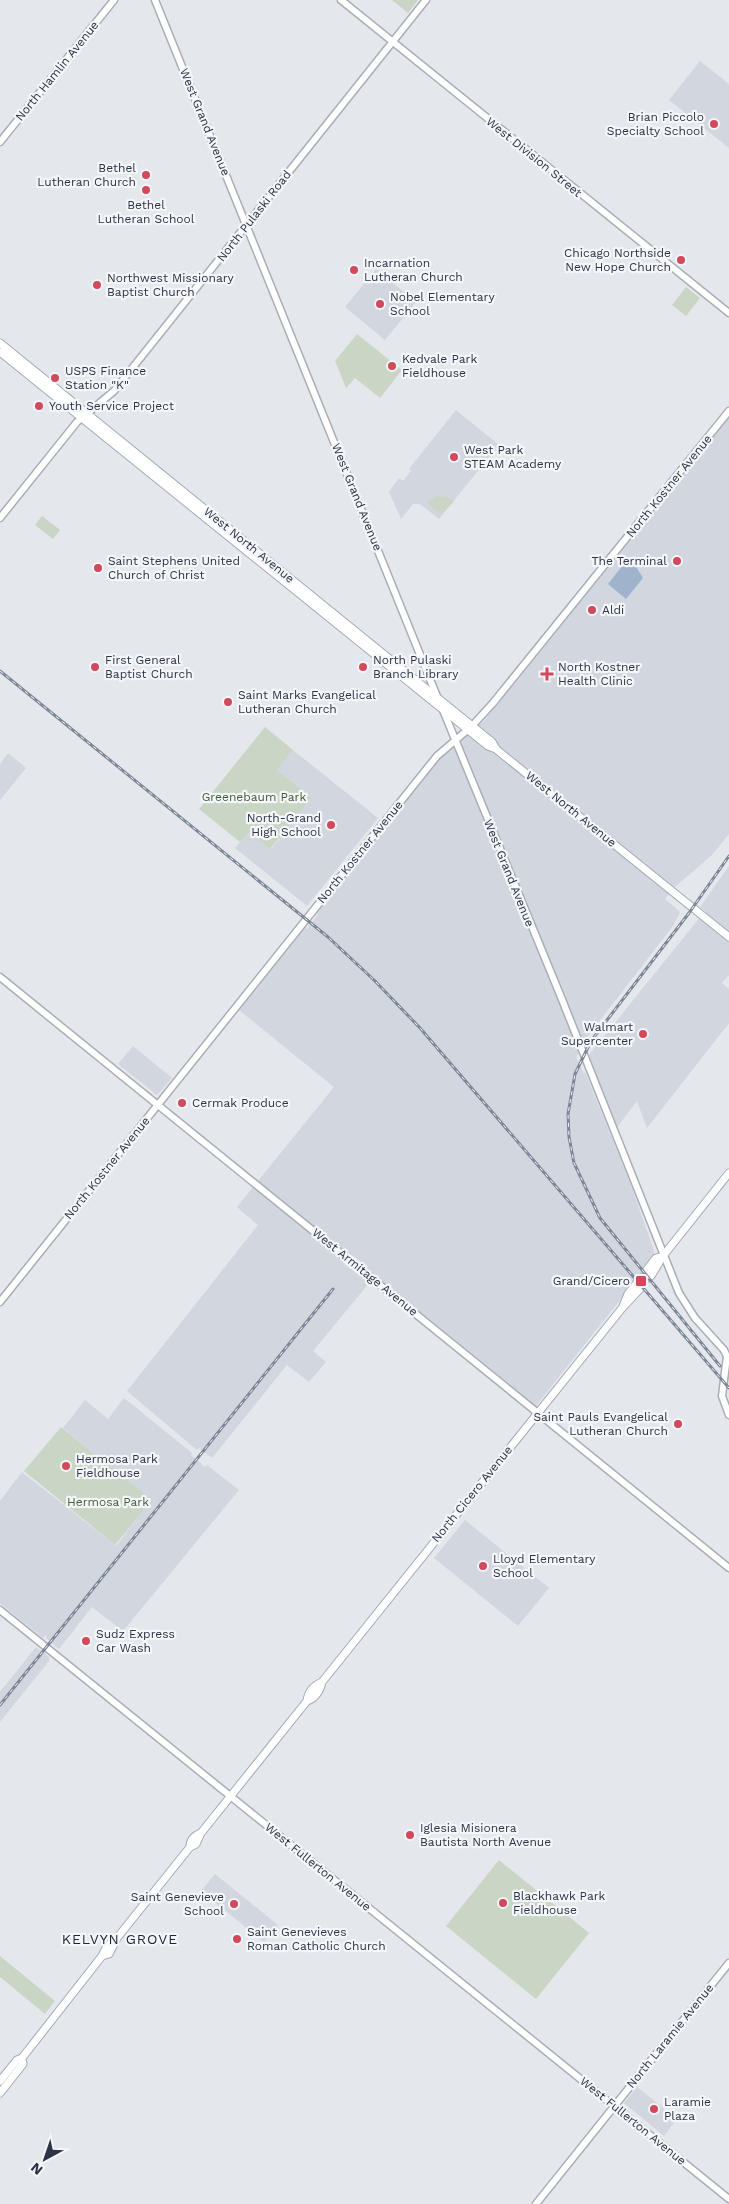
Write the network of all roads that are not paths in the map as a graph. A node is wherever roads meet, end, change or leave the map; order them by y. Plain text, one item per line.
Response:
1 (114, 0) edge
2 (155, 0) edge
3 (341, 0) edge
4 (426, 0) edge
5 (392, 42) junction
6 (0, 142) edge
7 (246, 225) junction
8 (729, 312) edge
9 (0, 343) edge
10 (0, 352) edge
11 (729, 411) edge
12 (84, 415) junction
13 (0, 518) edge
14 (438, 698) junction
15 (443, 711) junction
16 (470, 728) junction
17 (455, 739) junction
18 (726, 935) edge
19 (0, 977) edge
20 (158, 1105) junction
21 (729, 1173) edge
22 (663, 1256) junction
23 (648, 1273) tunnel mouth
24 (638, 1286) tunnel mouth
25 (0, 1302) edge
26 (727, 1354) junction
27 (729, 1362) edge
28 (724, 1403) junction
29 (538, 1413) junction
30 (729, 1415) edge
31 (729, 1568) edge
32 (0, 1610) edge
33 (230, 1796) junction
34 (729, 1963) edge
35 (22, 2058) junction
36 (0, 2081) edge
37 (0, 2093) edge
38 (614, 2106) junction
39 (729, 2199) edge
40 (536, 2204) edge

1 - 6 main road, North Hamlin Avenue
2 - 7 main road, West Grand Avenue
3 - 5 main road, West Division Street
4 - 5 main road, North Pulaski Road
5 - 7 main road, North Pulaski Road
5 - 8 main road, West Division Street
7 - 12 main road, North Pulaski Road
7 - 14 main road, West Grand Avenue
9 - 12 main road, West North Avenue
10 - 12 main road, West North Avenue
11 - 16 main road, North Kostner Avenue
12 - 13 main road, North Pulaski Road
12 - 14 main road, West North Avenue
12 - 15 main road, West North Avenue
14 - 15 main road, West Grand Avenue
14 - 16 main road, West North Avenue
15 - 16 main road, West North Avenue
15 - 17 main road, West Grand Avenue
16 - 17 main road, North Kostner Avenue
16 - 18 main road, West North Avenue
17 - 20 main road, North Kostner Avenue
17 - 22 main road, West Grand Avenue
19 - 20 main road, West Armitage Avenue
20 - 25 main road, North Kostner Avenue
20 - 29 main road, West Armitage Avenue
21 - 22 main road
22 - 23 main road
22 - 26 main road, West Grand Avenue
24 - 29 main road, North Cicero Avenue
26 - 27 main road, West Grand Avenue
26 - 28 main road, West Grand Avenue
27 - 28 main road, West Grand Avenue
28 - 30 main road, West Grand Avenue
29 - 31 main road, West Armitage Avenue
29 - 33 main road, North Cicero Avenue
32 - 33 main road, West Fullerton Avenue
33 - 35 main road, North Cicero Avenue
33 - 38 main road, West Fullerton Avenue
34 - 38 main road, North Laramie Avenue
35 - 36 main road, North Cicero Avenue
35 - 37 main road, North Cicero Avenue
38 - 39 main road, West Fullerton Avenue
38 - 40 main road, North Laramie Avenue

